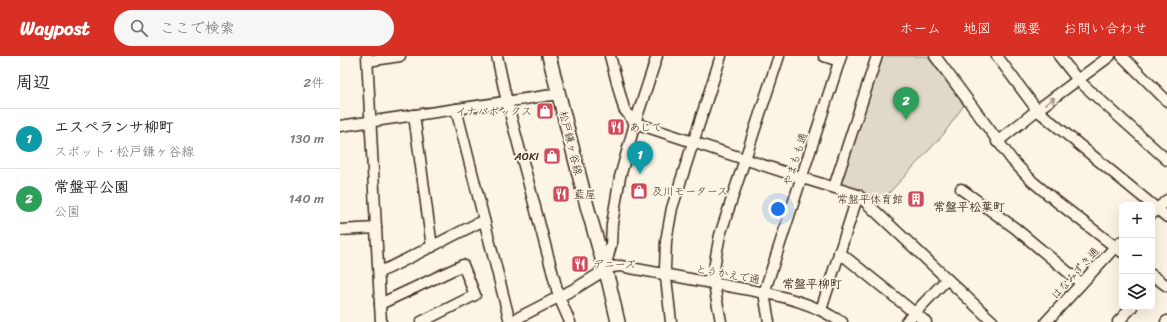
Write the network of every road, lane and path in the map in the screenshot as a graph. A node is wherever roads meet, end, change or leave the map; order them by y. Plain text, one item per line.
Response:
1 (400, 56) edge
2 (497, 56) edge
3 (549, 56) edge
4 (610, 56) edge
5 (657, 56) edge
6 (721, 56) edge
7 (779, 56) edge
8 (824, 56) edge
9 (876, 56) edge
10 (935, 56) edge
11 (997, 56) edge
12 (1059, 56) edge
13 (1110, 56) edge
14 (1122, 56) edge
15 (368, 58) edge
16 (840, 58) edge
17 (1078, 80) junction
18 (559, 94) junction
19 (1167, 101) edge
20 (507, 102) junction
21 (456, 109) junction
22 (1037, 110) junction
23 (414, 115) junction
24 (371, 121) junction
25 (635, 123) junction
26 (340, 126) edge
27 (693, 142) junction
28 (997, 142) junction
29 (744, 159) junction
30 (1167, 160) edge
31 (801, 178) junction
32 (834, 187) junction
33 (961, 189) dead end
34 (858, 195) junction
35 (1167, 200) edge
36 (1144, 202) edge
37 (1155, 211) edge
38 (1167, 217) edge
39 (484, 220) junction
40 (376, 228) junction
41 (340, 230) edge
42 (1119, 246) edge
43 (432, 247) junction
44 (1119, 248) edge
45 (840, 252) junction
46 (605, 268) junction
47 (378, 272) junction
48 (665, 274) junction
49 (947, 279) junction
50 (1155, 280) edge
51 (1081, 283) junction
52 (714, 284) junction
53 (1167, 286) edge
54 (764, 293) junction
55 (559, 297) junction
56 (380, 304) junction
57 (821, 310) junction
58 (1129, 310) edge
59 (915, 313) junction
60 (382, 322) edge
61 (421, 322) edge
62 (510, 322) edge
63 (570, 322) edge
64 (618, 322) edge
65 (671, 322) edge
66 (721, 322) edge
67 (769, 322) edge
68 (842, 322) edge
69 (906, 322) edge
70 (926, 322) edge
71 (993, 322) edge
72 (1046, 322) edge
73 (1118, 322) edge

1 - 15 street
2 - 20 street
3 - 18 main road, 松戸鎌ヶ谷線
4 - 25 street
5 - 25 street
6 - 27 street
7 - 29 street
8 - 16 street
9 - 32 street
10 - 28 street
11 - 22 street
12 - 17 street
13 - 17 street
14 - 19 street
15 - 24 street
16 - 31 street, やまもも通
22 -> 17 street
17 - 30 street
18 - 20 street
18 - 46 main road, 松戸鎌ヶ谷線
20 - 21 street
20 - 55 street
21 - 23 street
21 - 39 street
22 - 28 street
22 - 36 street
23 - 24 street
23 - 43 street
24 - 26 street
24 - 40 street
25 - 27 street
25 - 46 street
27 - 29 street
27 - 48 street
28 - 42 street
29 - 31 street
29 - 52 street
31 - 32 street
31 - 54 street, やまもも通
32 - 34 street
33 - 51 street
34 - 45 street
34 - 49 street
35 - 37 street
37 - 38 street
39 - 43 street
39 - 62 street
40 - 41 street
40 - 47 street
43 - 47 street
44 - 51 street, はなみずき通
45 - 57 street
45 - 59 street
46 - 48 street, とうかえで通
46 - 55 street
46 - 64 main road, 松戸鎌ヶ谷線
47 - 56 street
48 - 52 street, とうかえで通
48 - 65 street
49 - 59 street
49 - 71 street
50 - 53 street
51 - 72 street, はなみずき通
52 - 54 street, とうかえで通
52 - 66 street
54 - 57 street, とうかえで通
54 - 67 street
55 - 62 street
55 - 63 street
56 - 60 street
56 - 61 street
57 - 68 street, とうかえで通
58 - 73 street
59 - 69 street
59 - 70 street

